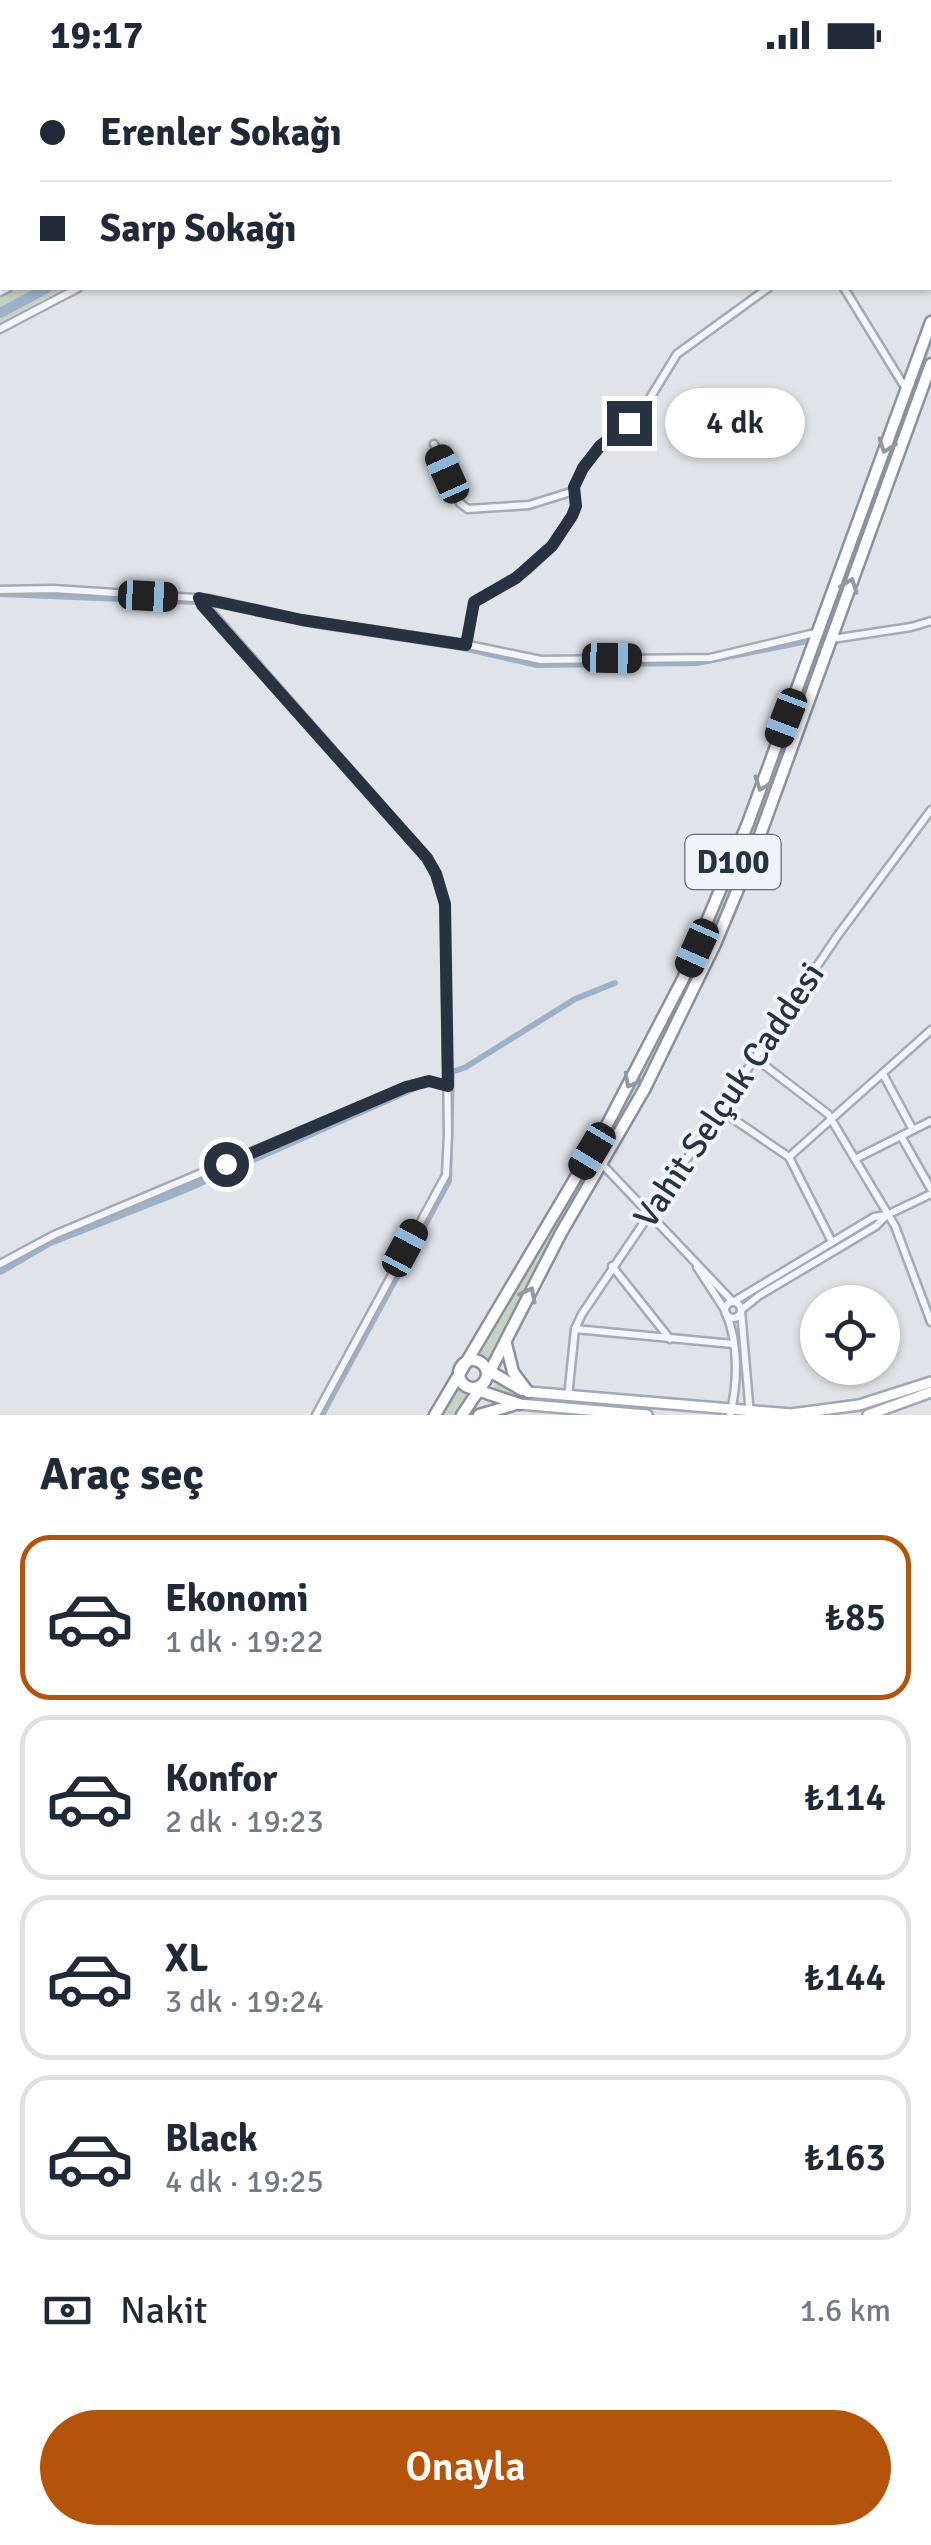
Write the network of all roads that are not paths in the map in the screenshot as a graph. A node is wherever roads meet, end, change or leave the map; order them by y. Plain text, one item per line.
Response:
1 (74, 290) edge
2 (765, 290) edge
3 (845, 290) edge
4 (931, 322) edge
5 (0, 329) edge
6 (931, 364) edge
7 (907, 389) junction
8 (434, 444) dead end
9 (574, 491) junction
10 (0, 590) edge
11 (199, 598) junction
12 (931, 621) edge
13 (819, 632) junction
14 (830, 639) junction
15 (466, 645) junction
16 (931, 810) edge
17 (922, 821) junction
18 (931, 826) edge
19 (931, 1030) edge
20 (755, 1058) junction
21 (883, 1074) junction
22 (448, 1086) junction
23 (720, 1110) junction
24 (832, 1120) junction
25 (931, 1121) edge
26 (913, 1130) junction
27 (901, 1136) junction
28 (789, 1157) junction
29 (855, 1159) junction
30 (601, 1163) junction
31 (931, 1191) edge
32 (650, 1211) junction
33 (886, 1215) junction
34 (832, 1242) junction
35 (0, 1264) edge
36 (612, 1266) junction
37 (697, 1266) junction
38 (733, 1302) junction
39 (741, 1310) junction
40 (726, 1312) junction
41 (931, 1322) edge
42 (575, 1329) junction
43 (670, 1340) junction
44 (506, 1341) junction
45 (733, 1344) junction
46 (461, 1368) junction
47 (482, 1380) junction
48 (931, 1382) edge
49 (528, 1392) junction
50 (931, 1392) edge
51 (568, 1397) junction
52 (519, 1404) junction
53 (628, 1410) edge
54 (573, 1412) edge
55 (740, 1412) edge
56 (894, 1412) edge
57 (316, 1415) edge
58 (435, 1415) edge
59 (462, 1415) edge
60 (479, 1415) edge
61 (647, 1415) edge
62 (868, 1415) edge

1 - 5 street
2 - 9 street
3 - 7 street
4 - 7 highway, D100
14 -> 6 highway, D100
7 -> 13 highway, D100
8 - 9 street
9 - 15 street
10 - 11 street
11 - 15 street
11 - 22 street
12 - 14 street
13 - 15 street
13 -> 46 highway, D100
14 - 30 highway, D100
16 - 17 street, Vahit Selçuk Caddesi
17 - 18 street
17 - 20 street, Vahit Selçuk Caddesi
19 - 21 street
20 - 23 street, Vahit Selçuk Caddesi
20 - 24 street
21 - 24 street
21 - 26 street
22 - 35 street
22 - 57 street
23 - 28 street
23 - 32 street, Vahit Selçuk Caddesi
24 - 28 street
24 - 29 street
25 - 26 street
26 - 27 street
27 - 29 street
27 - 31 street
28 - 34 street
29 - 33 street
30 - 32 street
44 -> 30 highway, D100
31 - 33 street
32 - 36 street, Vahit Selçuk Caddesi
32 - 37 street
33 - 34 street
33 - 39 street
33 - 41 street
34 - 38 street
36 - 42 street, Vahit Selçuk Caddesi
36 - 43 street
37 - 38 street
37 - 40 street
38 - 39 street
38 - 40 street
39 - 40 street
39 - 55 street
40 - 45 street
42 - 43 street
42 - 51 street, Vahit Selçuk Caddesi
43 - 45 street
44 - 47 highway, D100
44 - 49 highway
45 - 55 street
46 - 47 highway
46 - 47 highway
46 - 58 highway, D100
47 - 49 highway
47 - 52 highway
47 - 59 highway, D100
48 - 55 main road
49 - 51 main road
50 - 56 main road
51 - 53 main road
52 - 54 main road
52 - 60 highway
53 - 54 main road
53 - 55 main road
53 - 61 main road
56 - 62 main road

